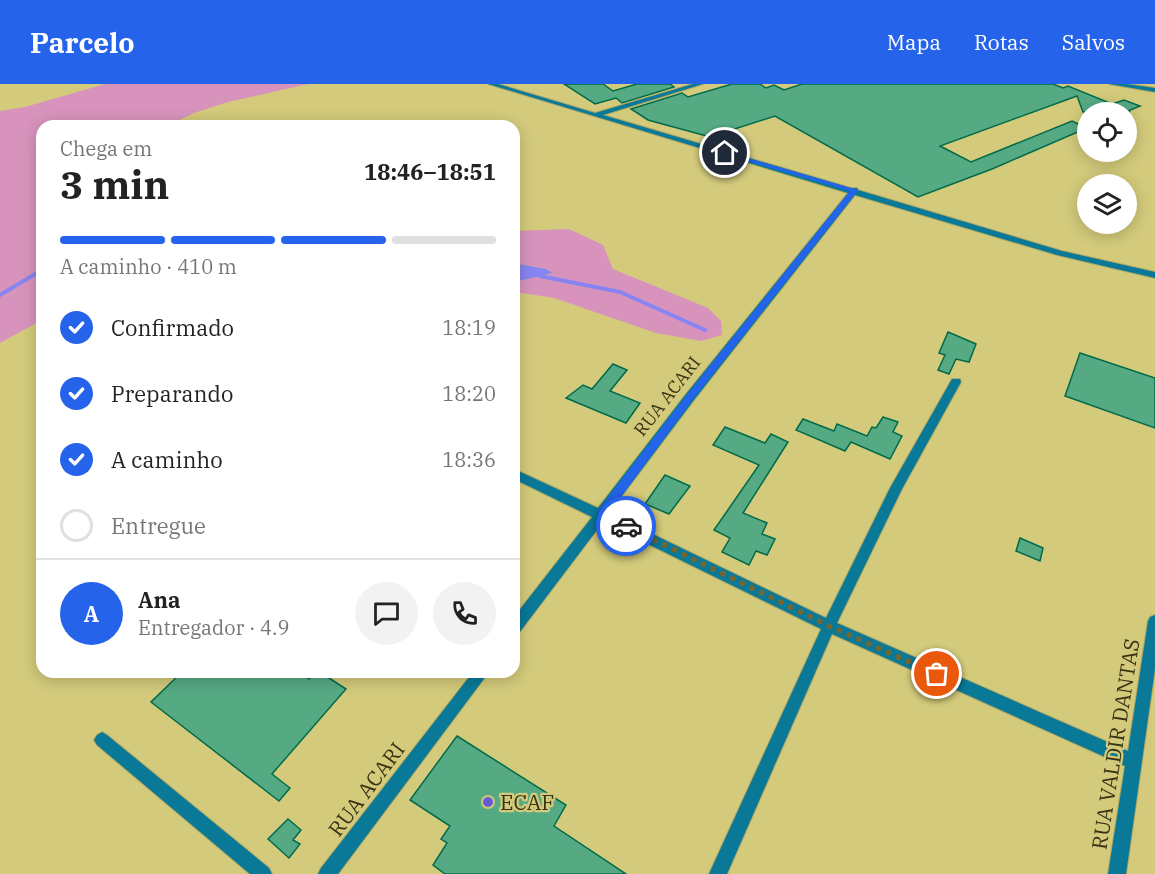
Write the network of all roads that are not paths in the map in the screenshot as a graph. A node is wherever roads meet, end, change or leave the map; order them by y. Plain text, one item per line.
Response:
1 (491, 84) edge
2 (700, 84) edge
3 (1112, 84) edge
4 (1155, 90) edge
5 (597, 115) junction
6 (854, 190) junction
7 (1155, 276) edge
8 (956, 382) dead end
9 (520, 476) edge
10 (602, 514) junction
11 (520, 621) edge
12 (1155, 621) edge
13 (829, 626) junction
14 (477, 678) edge
15 (102, 740) dead end
16 (1133, 761) junction
17 (263, 874) edge
18 (327, 874) edge
19 (718, 874) edge
20 (1117, 874) edge

1 - 5 street
2 - 5 street
3 - 4 street
5 - 6 street
6 - 7 street
6 - 10 street, RUA ACARI
8 - 13 street
9 - 10 street
10 - 11 street, RUA ACARI
10 - 13 street
12 - 16 street, RUA VALDIR DANTAS
13 - 16 street
13 - 19 street
14 - 18 street, RUA ACARI
15 - 17 street
16 - 20 street, RUA VALDIR DANTAS

